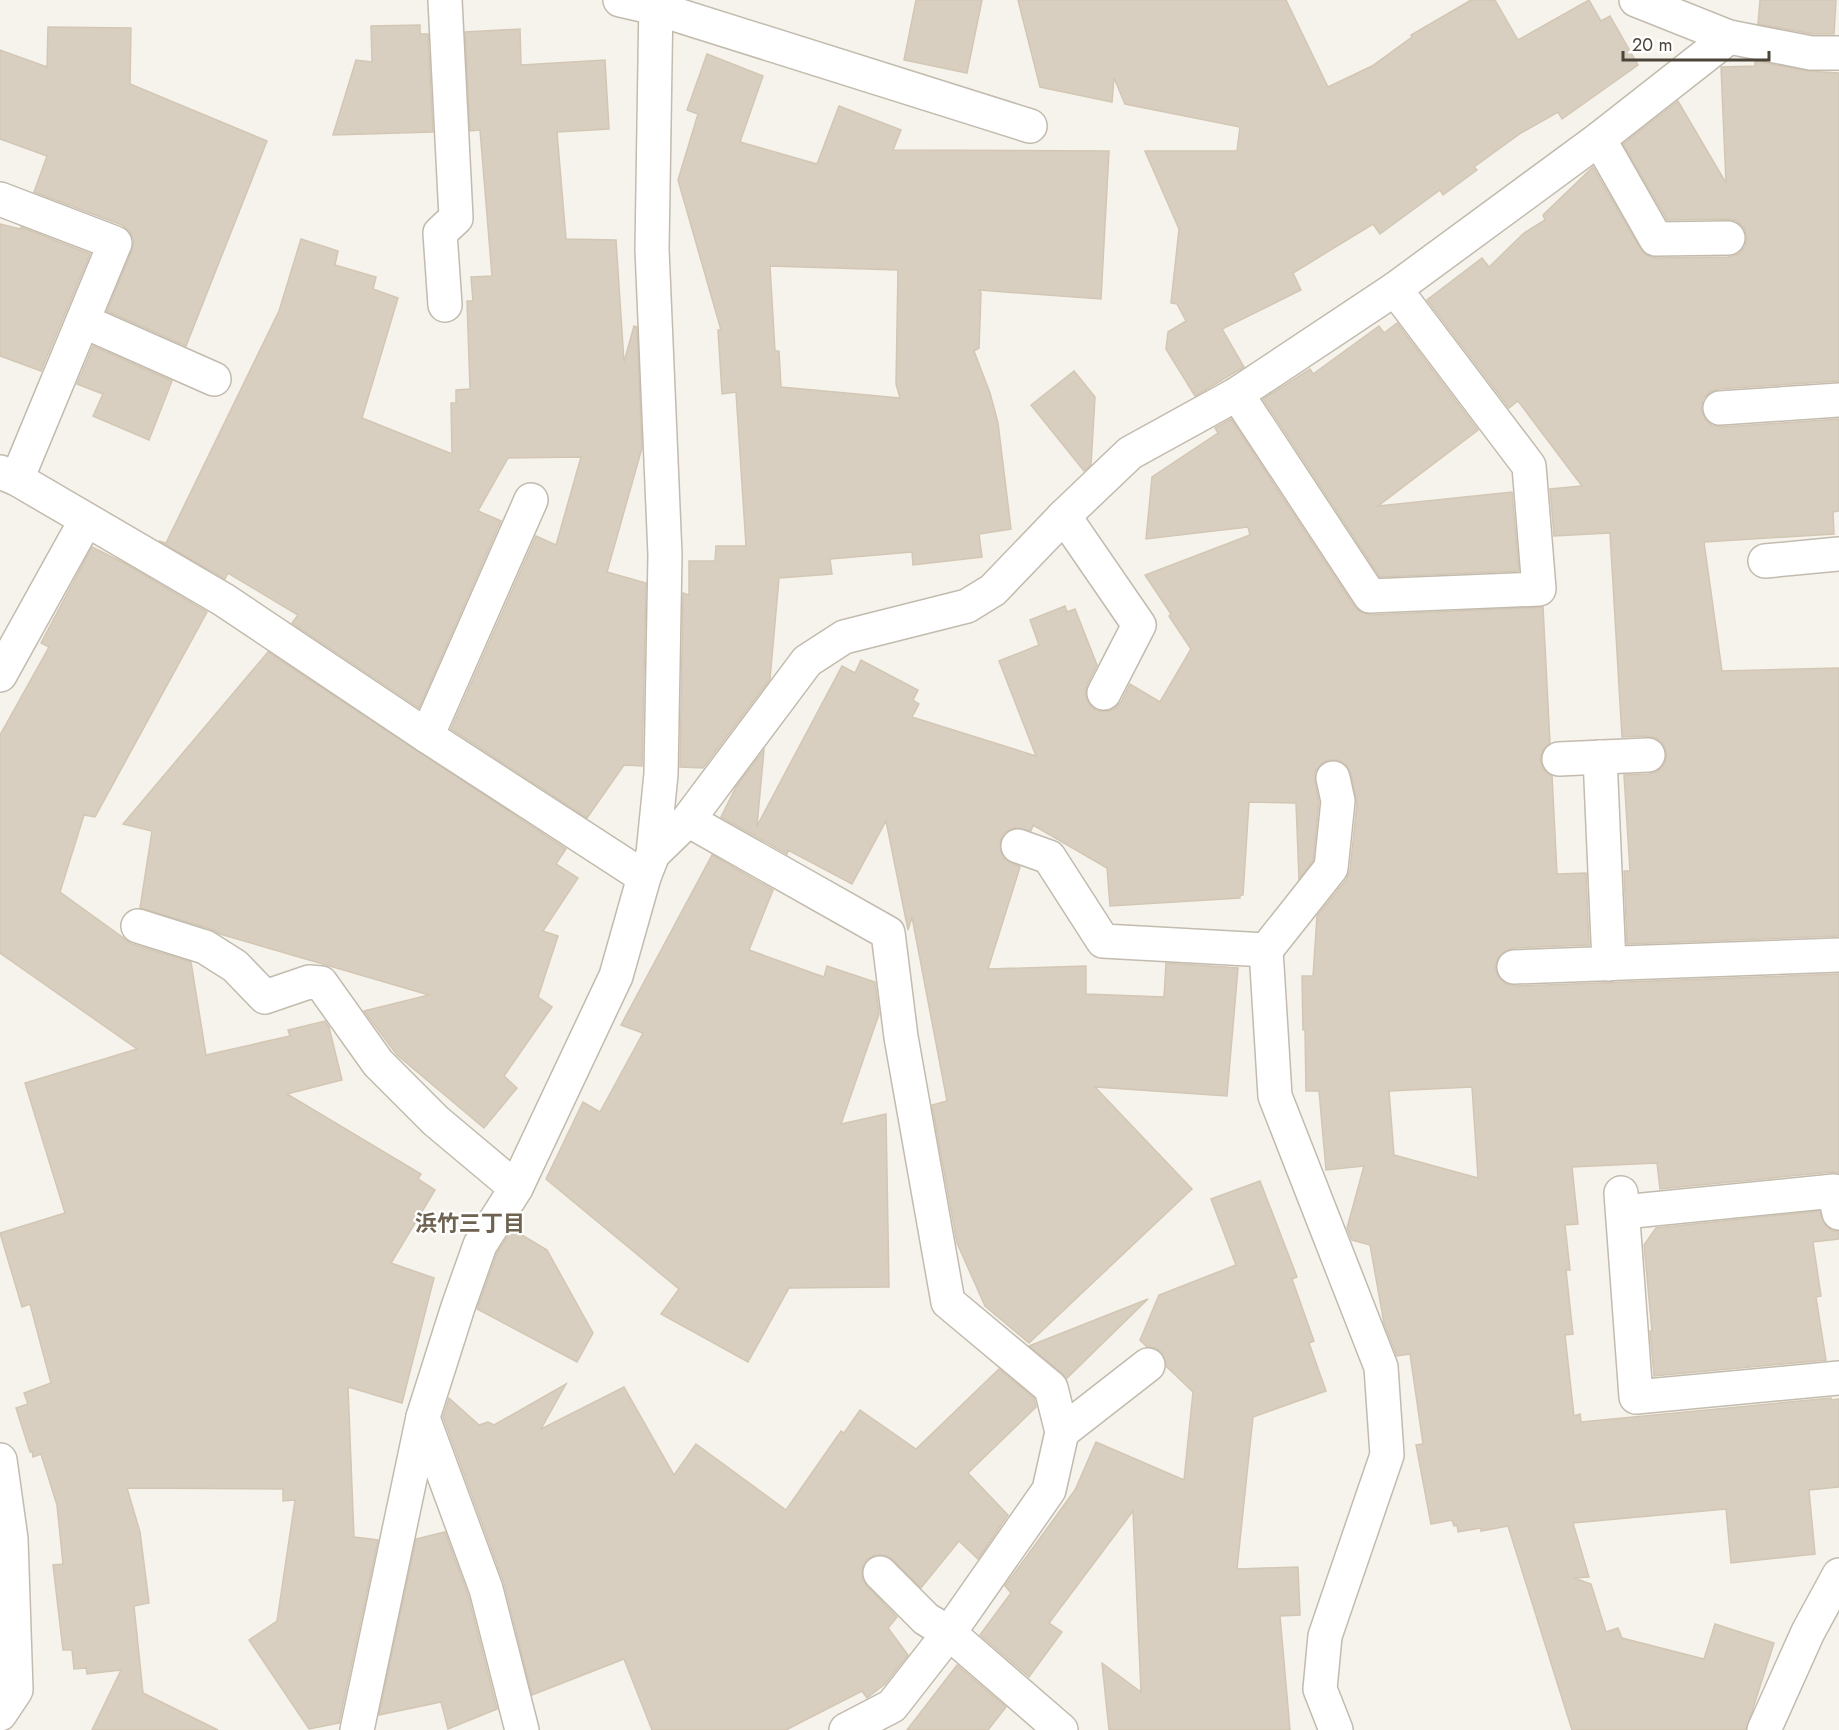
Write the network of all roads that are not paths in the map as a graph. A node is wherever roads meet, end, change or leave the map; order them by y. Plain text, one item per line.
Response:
1 (445, 0) edge
2 (620, 0) edge
3 (1635, 0) edge
4 (656, 4) edge
5 (1729, 37) junction
6 (1839, 53) edge
7 (1030, 126) dead end
8 (1599, 139) junction
9 (0, 199) edge
10 (1728, 238) dead end
11 (1395, 289) junction
12 (445, 305) dead end
13 (83, 321) junction
14 (214, 379) dead end
15 (1237, 394) junction
16 (1839, 400) edge
17 (1720, 408) dead end
18 (8, 476) edge
19 (531, 500) dead end
20 (1064, 516) junction
21 (86, 520) junction
22 (1839, 554) edge
23 (1765, 561) dead end
24 (0, 675) edge
25 (1104, 693) dead end
26 (427, 736) junction
27 (1648, 755) dead end
28 (1600, 758) junction
29 (1559, 759) dead end
30 (1333, 778) dead end
31 (688, 820) junction
32 (1018, 846) dead end
33 (648, 866) junction
34 (138, 926) dead end
35 (1266, 950) junction
36 (1839, 955) edge
37 (1609, 964) junction
38 (1514, 967) dead end
39 (516, 1188) junction
40 (1839, 1213) edge
41 (1148, 1365) dead end
42 (1839, 1378) edge
43 (423, 1418) junction
44 (1062, 1432) junction
45 (0, 1460) edge
46 (880, 1573) dead end
47 (1839, 1575) edge
48 (949, 1634) junction
49 (0, 1714) edge
50 (357, 1730) edge
51 (522, 1730) edge
52 (846, 1730) edge
53 (1061, 1730) edge
54 (1336, 1730) edge
55 (1764, 1730) edge

1 - 12 street
2 - 4 street
3 - 5 street
4 - 7 street
4 - 33 street
5 - 6 street
5 - 8 street
8 - 10 street
8 - 11 street
9 - 13 street
11 - 15 street
11 - 15 street
13 - 14 street
13 - 18 street
15 - 20 street
16 - 17 street
18 - 21 street
19 - 26 street
20 - 25 street
20 - 31 street
21 - 24 street
21 - 26 street
22 - 23 street
26 - 33 street
27 - 28 street
28 - 29 street
28 - 37 street
30 - 35 street
31 - 33 street
31 - 44 street
32 - 35 street
33 - 39 street
34 - 39 street
35 - 54 street
36 - 37 street
37 - 38 street
39 - 43 street
40 - 42 street
41 - 44 street
43 - 50 street
43 - 51 street
44 - 48 street
45 - 49 street
46 - 48 street
47 - 55 street
48 - 52 street
48 - 53 street

